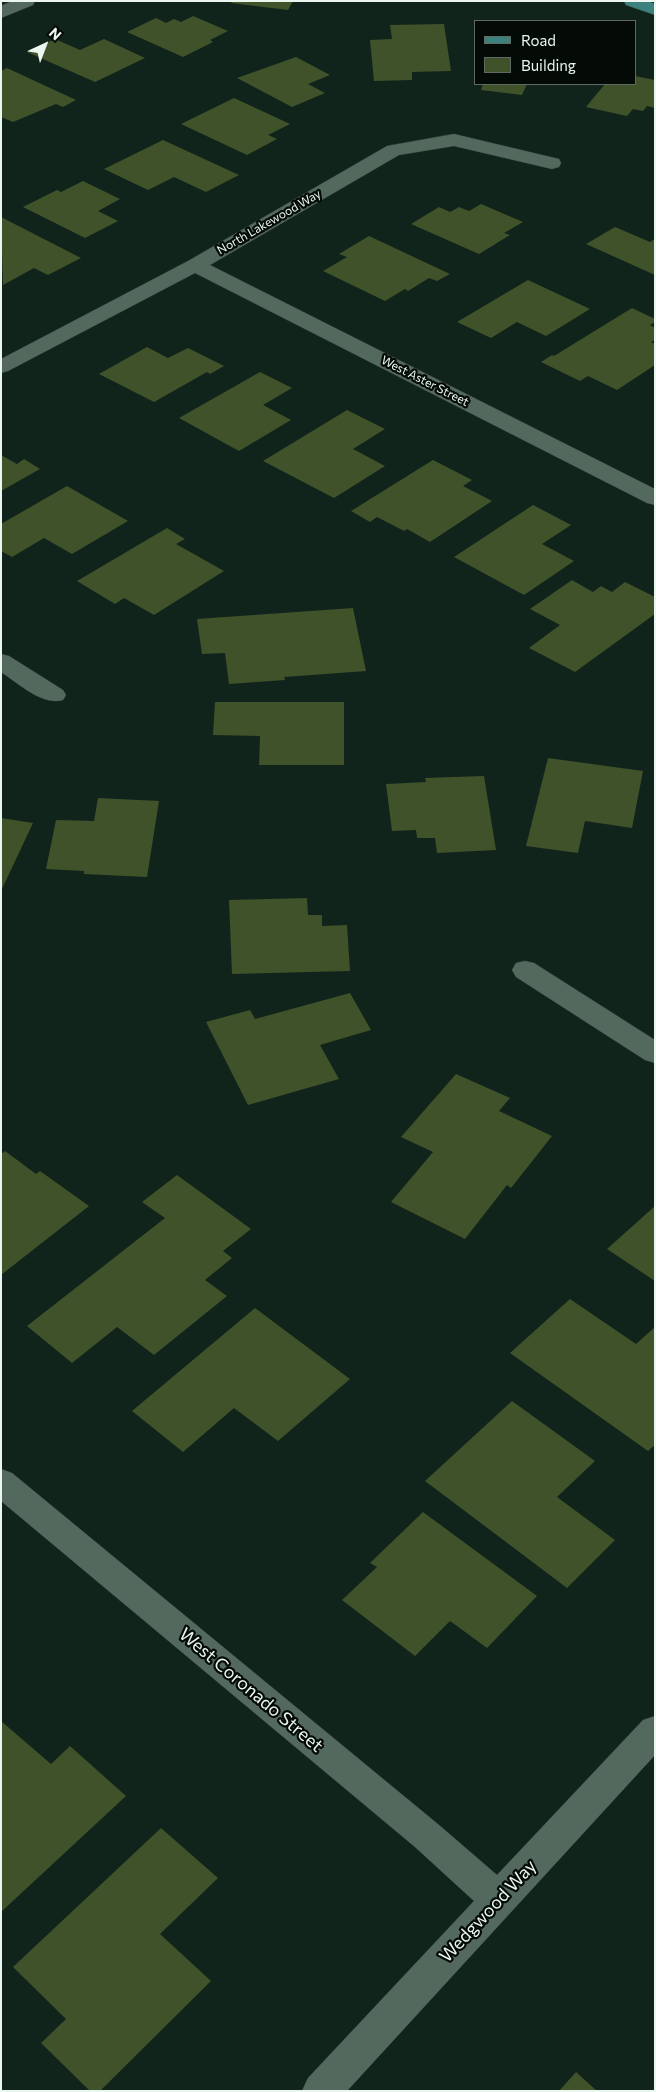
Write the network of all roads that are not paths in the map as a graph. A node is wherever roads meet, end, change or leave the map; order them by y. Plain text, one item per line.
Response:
1 (27, 1) edge
2 (632, 1) edge
3 (655, 10) edge
4 (1, 13) edge
5 (552, 163) dead end
6 (194, 265) junction
7 (1, 367) edge
8 (655, 498) edge
9 (1, 661) edge
10 (54, 695) dead end
11 (525, 970) dead end
12 (655, 1053) edge
13 (1, 1482) edge
14 (655, 1731) edge
15 (499, 1900) junction
16 (321, 2091) edge

1 - 4 street
2 - 3 main road
5 - 6 street, North Lakewood Way
6 - 7 street, North Lakewood Way
6 - 8 street, West Aster Street
9 - 10 street
11 - 12 street
13 - 15 street, West Coronado Street
14 - 15 street, Wedgwood Way
15 - 16 street, Wedgwood Way

